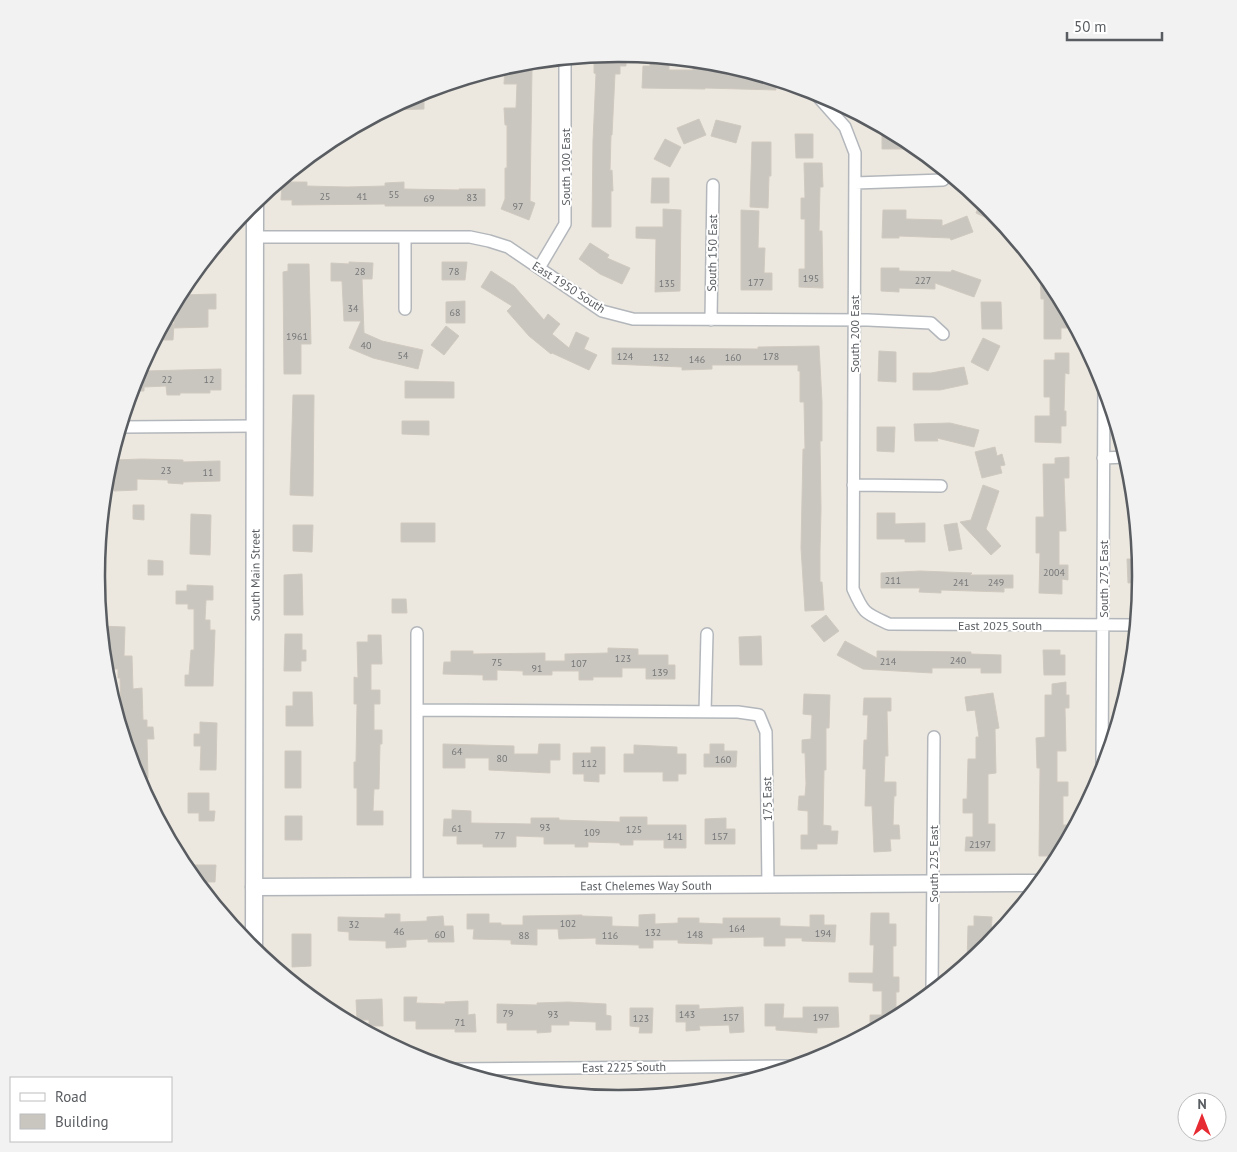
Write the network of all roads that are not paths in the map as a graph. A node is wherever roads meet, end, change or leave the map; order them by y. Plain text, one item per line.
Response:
1 (565, 66) edge
2 (828, 107) edge
3 (943, 180) dead end
4 (855, 183) junction
5 (713, 186) dead end
6 (255, 213) edge
7 (255, 237) junction
8 (404, 237) junction
9 (539, 268) junction
10 (405, 309) dead end
11 (854, 319) junction
12 (711, 320) junction
13 (943, 334) dead end
14 (1104, 408) edge
15 (255, 426) junction
16 (127, 427) edge
17 (1118, 457) edge
18 (1103, 458) junction
19 (853, 485) junction
20 (941, 486) dead end
21 (866, 614) joint
22 (1102, 625) junction
23 (1130, 625) edge
24 (417, 633) dead end
25 (707, 634) dead end
26 (418, 710) junction
27 (705, 712) junction
28 (934, 737) dead end
29 (1102, 749) edge
30 (1029, 884) edge
31 (768, 885) junction
32 (933, 885) junction
33 (254, 886) junction
34 (417, 886) junction
35 (254, 938) edge
36 (932, 982) edge
37 (770, 1066) edge
38 (475, 1069) edge

1 - 9 street, South 100 East
2 - 4 street, South 200 East
3 - 4 street
4 - 11 street, South 200 East
5 - 12 street, South 150 East
6 - 7 street, South Main Street
7 - 8 street, East 1950 South
7 - 15 street, South Main Street
8 - 9 street, East 1950 South
8 - 10 street
9 - 12 street, East 1950 South
11 - 12 street, East 1950 South
11 - 13 street, East 1950 South
11 - 19 street, South 200 East
14 - 18 street, South 275 East
15 - 16 street
15 - 33 street, South Main Street
17 - 18 street
18 - 22 street, South 275 East
19 - 20 street
19 - 21 street, South 200 East
21 - 22 street, East 2025 South
22 - 23 street, East 2025 South
22 - 29 street, South 275 East
24 - 26 street
25 - 27 street
26 - 27 street
26 - 34 street
27 - 31 street, 175 East
28 - 32 street, South 225 East
30 - 32 street, East Chelemes Way South
31 - 32 street, East Chelemes Way South
31 - 34 street, East Chelemes Way South
32 - 36 street, South 225 East
33 - 34 street, East Chelemes Way South
33 - 35 street, South Main Street
37 - 38 street, East 2225 South

